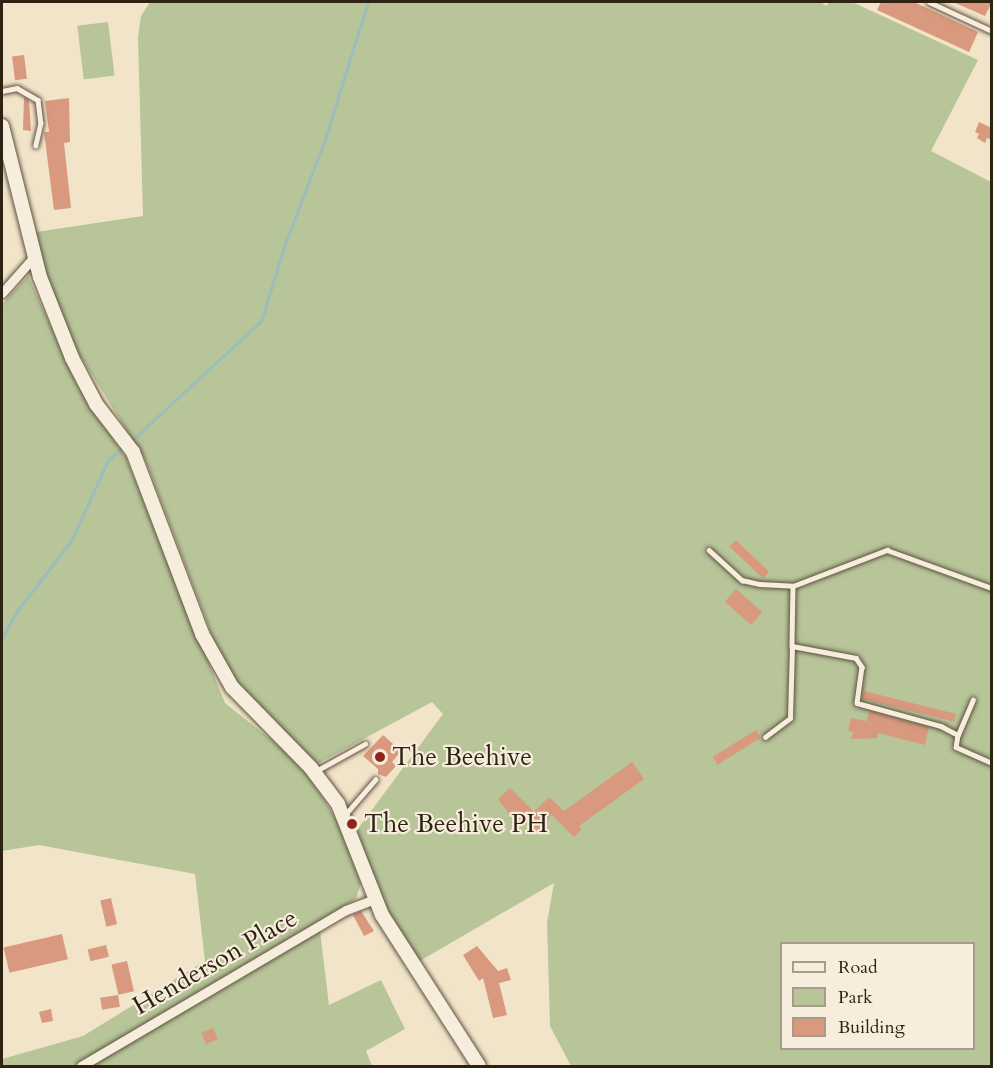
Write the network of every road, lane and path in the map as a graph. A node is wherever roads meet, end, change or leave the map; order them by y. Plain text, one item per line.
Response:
1 (929, 2) edge
2 (992, 32) edge
3 (2, 91) edge
4 (2, 126) edge
5 (36, 145) dead end
6 (34, 257) junction
7 (2, 293) edge
8 (708, 550) dead end
9 (793, 586) junction
10 (992, 588) edge
11 (792, 646) junction
12 (973, 700) dead end
13 (958, 735) junction
14 (765, 737) dead end
15 (365, 744) dead end
16 (991, 761) edge
17 (314, 772) junction
18 (375, 780) dead end
19 (344, 816) junction
20 (374, 899) junction
21 (81, 1066) edge
22 (478, 1066) edge

1 - 2 lane
3 - 5 lane
4 - 6 street
6 - 7 street
6 - 17 street
8 - 9 lane
9 - 10 lane
9 - 11 lane
11 - 13 lane
11 - 14 lane
12 - 13 lane
13 - 16 lane
15 - 17 lane
17 - 19 street
18 - 19 lane
19 - 20 street
20 - 21 street, Henderson Place
20 - 22 street

